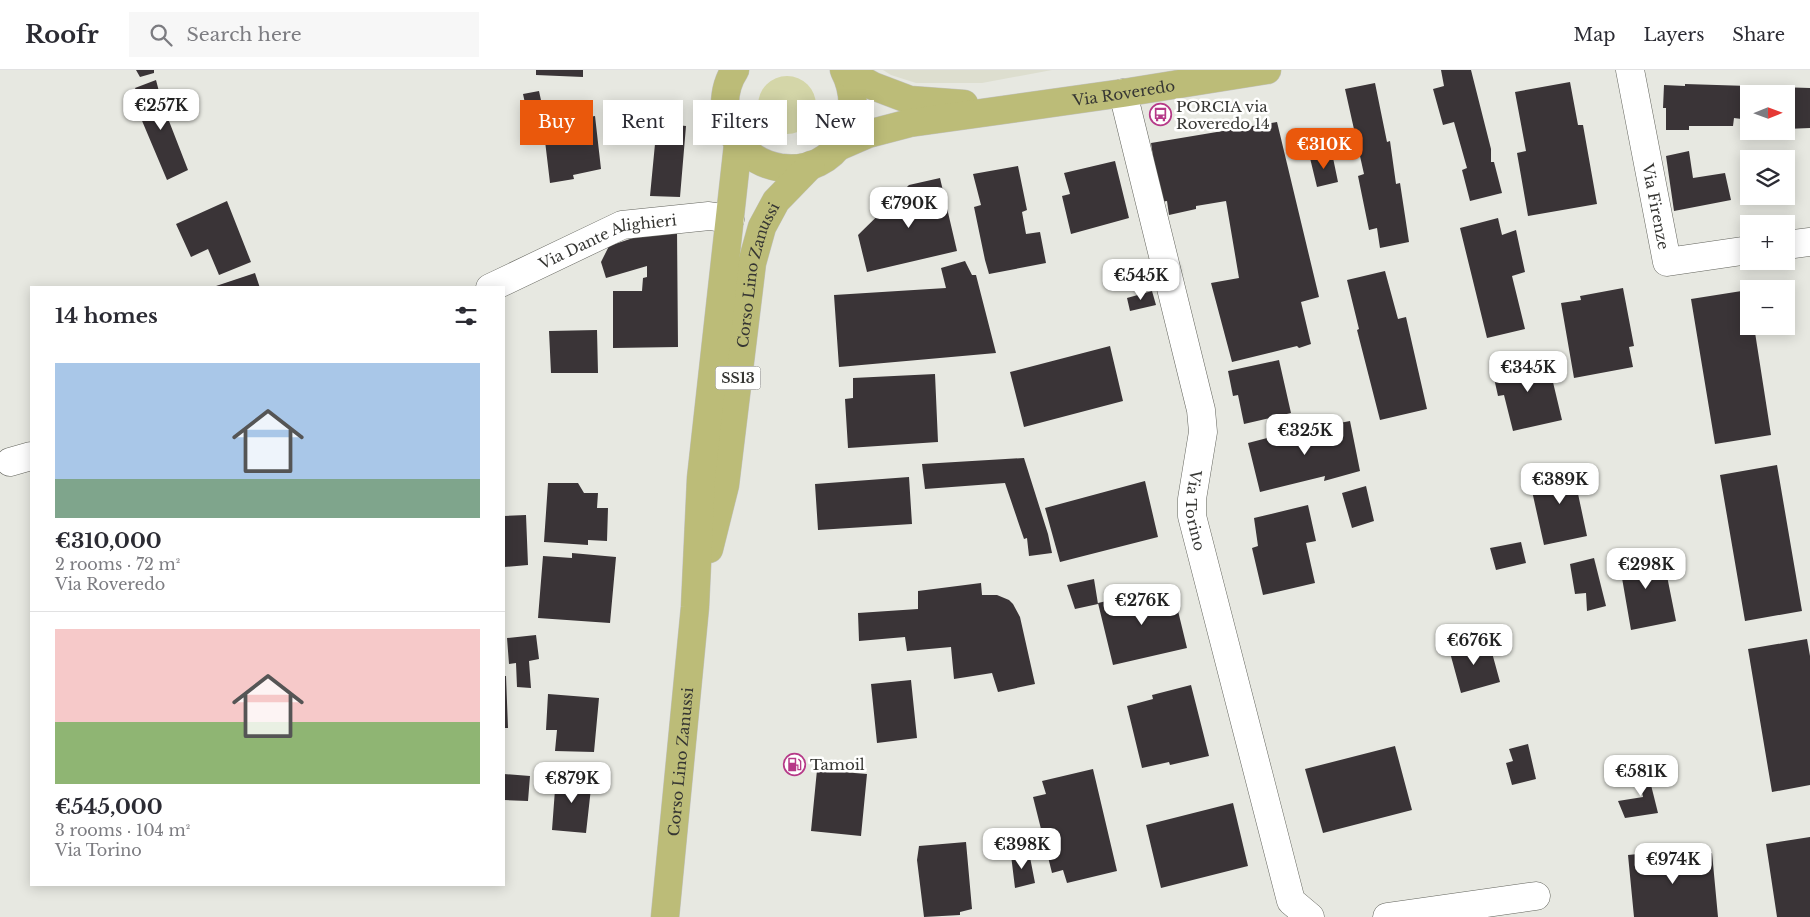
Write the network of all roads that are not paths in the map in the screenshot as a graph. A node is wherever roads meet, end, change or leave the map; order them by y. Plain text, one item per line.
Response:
1 (735, 70) edge
2 (1266, 70) edge
3 (1630, 70) edge
4 (844, 71) edge
5 (1122, 93) junction
6 (725, 100) edge
7 (1012, 108) junction
8 (738, 145) edge
9 (739, 145) edge
10 (838, 147) junction
11 (811, 165) junction
12 (730, 219) junction
13 (1810, 242) edge
14 (1795, 244) edge
15 (1740, 251) edge
16 (494, 286) edge
17 (695, 607) junction
18 (1536, 896) dead end
19 (665, 917) edge
20 (1310, 917) edge
21 (1387, 917) edge

1 - 6 main road
2 - 5 main road, Via Roveredo
3 - 15 street, Via Firenze
4 - 7 main road, Via Roveredo
4 - 10 main road
5 - 7 main road, Via Roveredo
5 - 20 street, Via Torino
7 - 10 main road, Via Roveredo
8 - 12 main road, Corso Lino Zanussi / SS13
9 - 11 main road
10 - 11 main road
11 - 17 main road, Corso Lino Zanussi / SS13
12 - 16 street, Via Dante Alighieri
12 - 17 main road, Corso Lino Zanussi / SS13
13 - 14 street
17 - 19 main road, Corso Lino Zanussi / SS13
18 - 21 street

